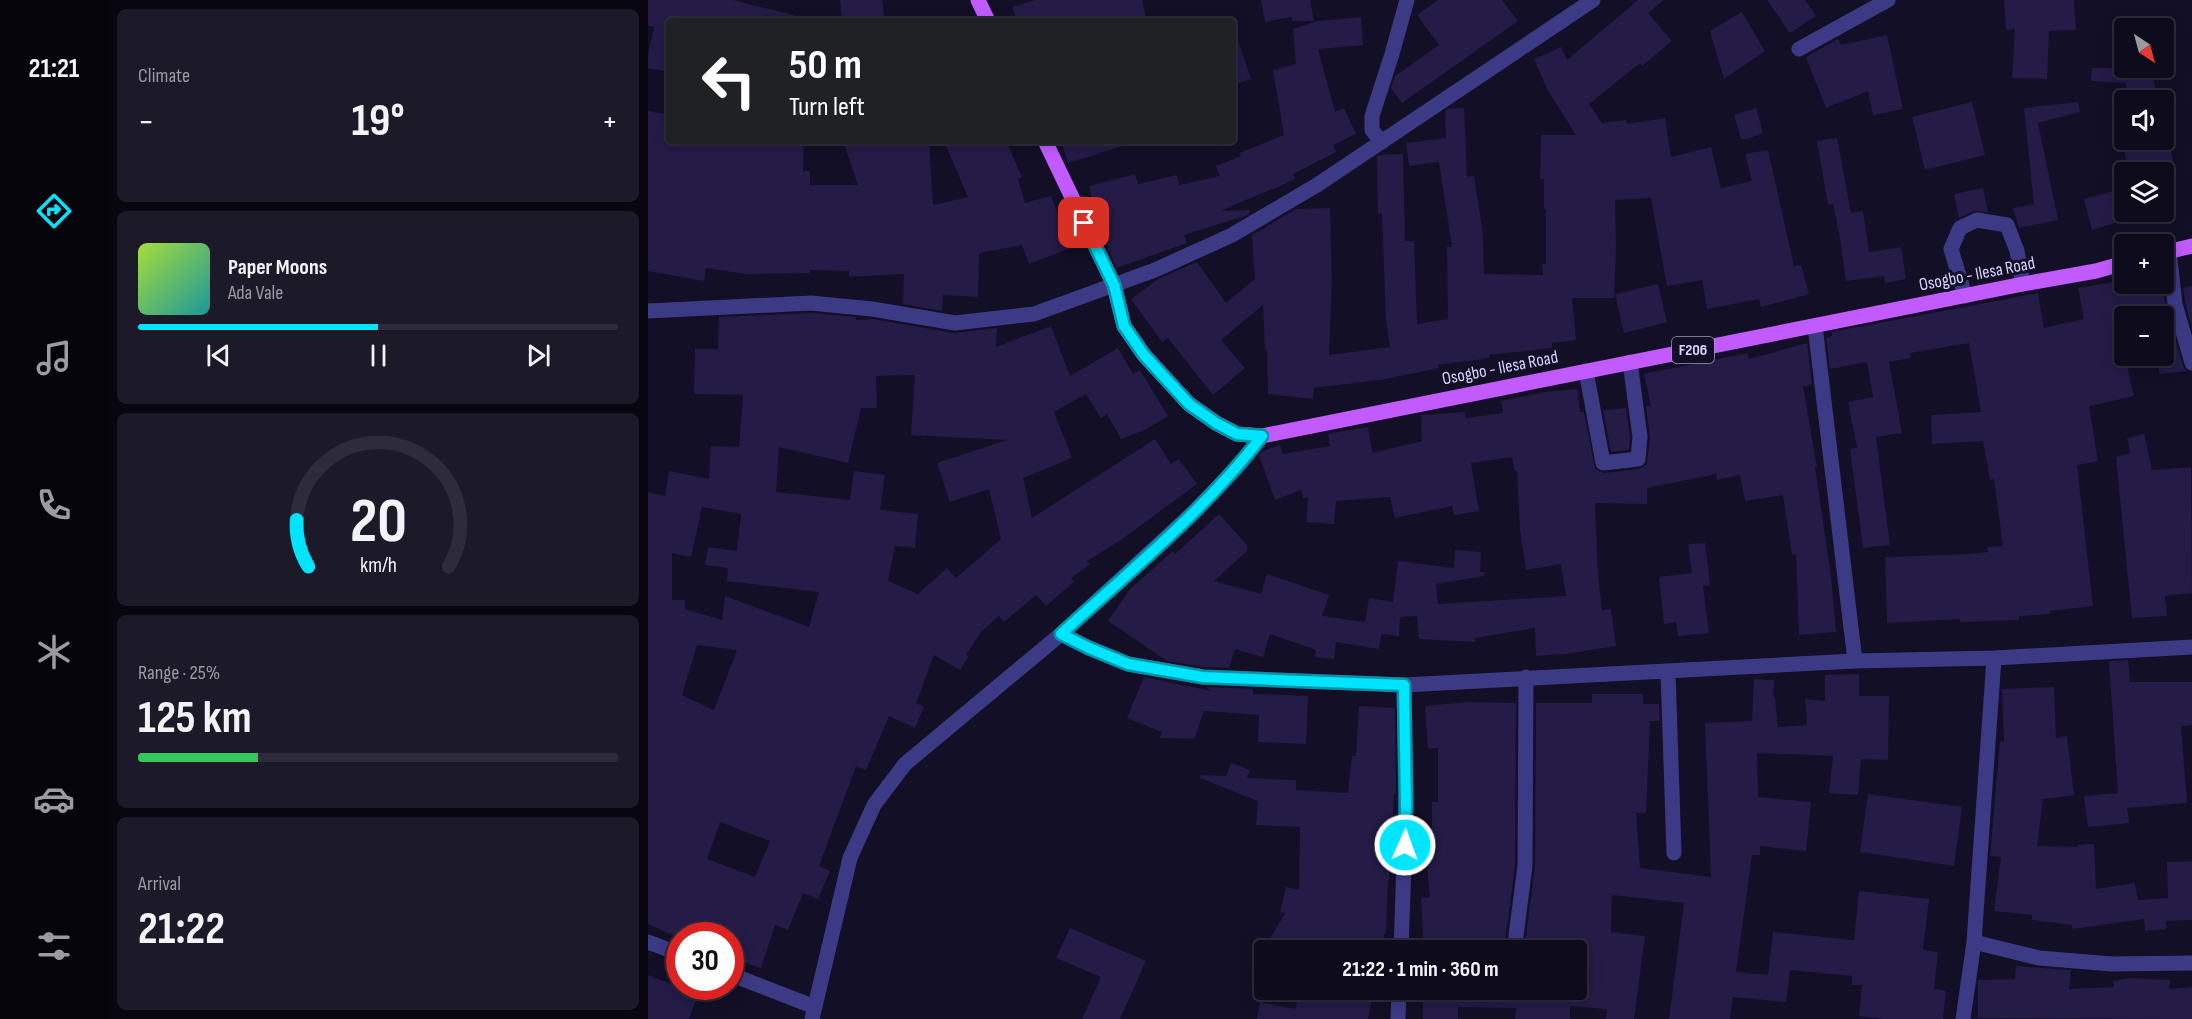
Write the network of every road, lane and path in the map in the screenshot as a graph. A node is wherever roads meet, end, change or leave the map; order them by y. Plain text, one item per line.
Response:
1 (978, 0) edge
2 (1407, 0) edge
3 (1593, 0) edge
4 (1888, 0) edge
5 (986, 18) edge
6 (1799, 49) dead end
7 (1382, 142) junction
8 (1046, 144) edge
9 (2192, 246) edge
10 (2174, 250) edge
11 (2114, 266) edge
12 (2023, 284) junction
13 (1114, 285) junction
14 (2173, 294) edge
15 (1965, 296) junction
16 (648, 311) edge
17 (1815, 326) junction
18 (1630, 362) junction
19 (2192, 363) edge
20 (1586, 371) junction
21 (1262, 436) junction
22 (1061, 634) junction
23 (2192, 647) edge
24 (1994, 658) junction
25 (1855, 661) junction
26 (1668, 672) junction
27 (1526, 677) junction
28 (1404, 685) junction
29 (1674, 854) dead end
30 (1401, 940) edge
31 (1515, 940) edge
32 (648, 942) edge
33 (1974, 942) junction
34 (666, 949) edge
35 (2192, 963) edge
36 (744, 980) edge
37 (1399, 1000) edge
38 (814, 1013) edge
39 (1398, 1019) edge
40 (1963, 1019) edge

1 - 5 main road
2 - 7 street
3 - 7 street
4 - 6 street
7 - 13 street
8 - 13 main road, Osogbo - Ilesa Road / F206
9 - 10 main road
11 - 12 main road, Osogbo - Ilesa Road / F206
12 - 15 main road, Osogbo - Ilesa Road / F206
12 - 15 street
13 - 16 street
13 - 21 main road, Osogbo - Ilesa Road / F206
14 - 19 street
15 - 17 main road, Osogbo - Ilesa Road / F206
17 - 18 main road, Osogbo - Ilesa Road / F206
17 - 25 street
18 - 20 main road, Osogbo - Ilesa Road / F206
18 - 20 street
20 - 21 main road, Osogbo - Ilesa Road / F206
21 - 22 street
22 - 28 street
22 - 38 street
23 - 24 street
24 - 25 street
24 - 33 street
25 - 26 street
26 - 27 street
26 - 29 street
27 - 28 street
27 - 31 street
28 - 30 street
32 - 34 street
33 - 35 street
33 - 40 street
36 - 38 street
37 - 39 street

